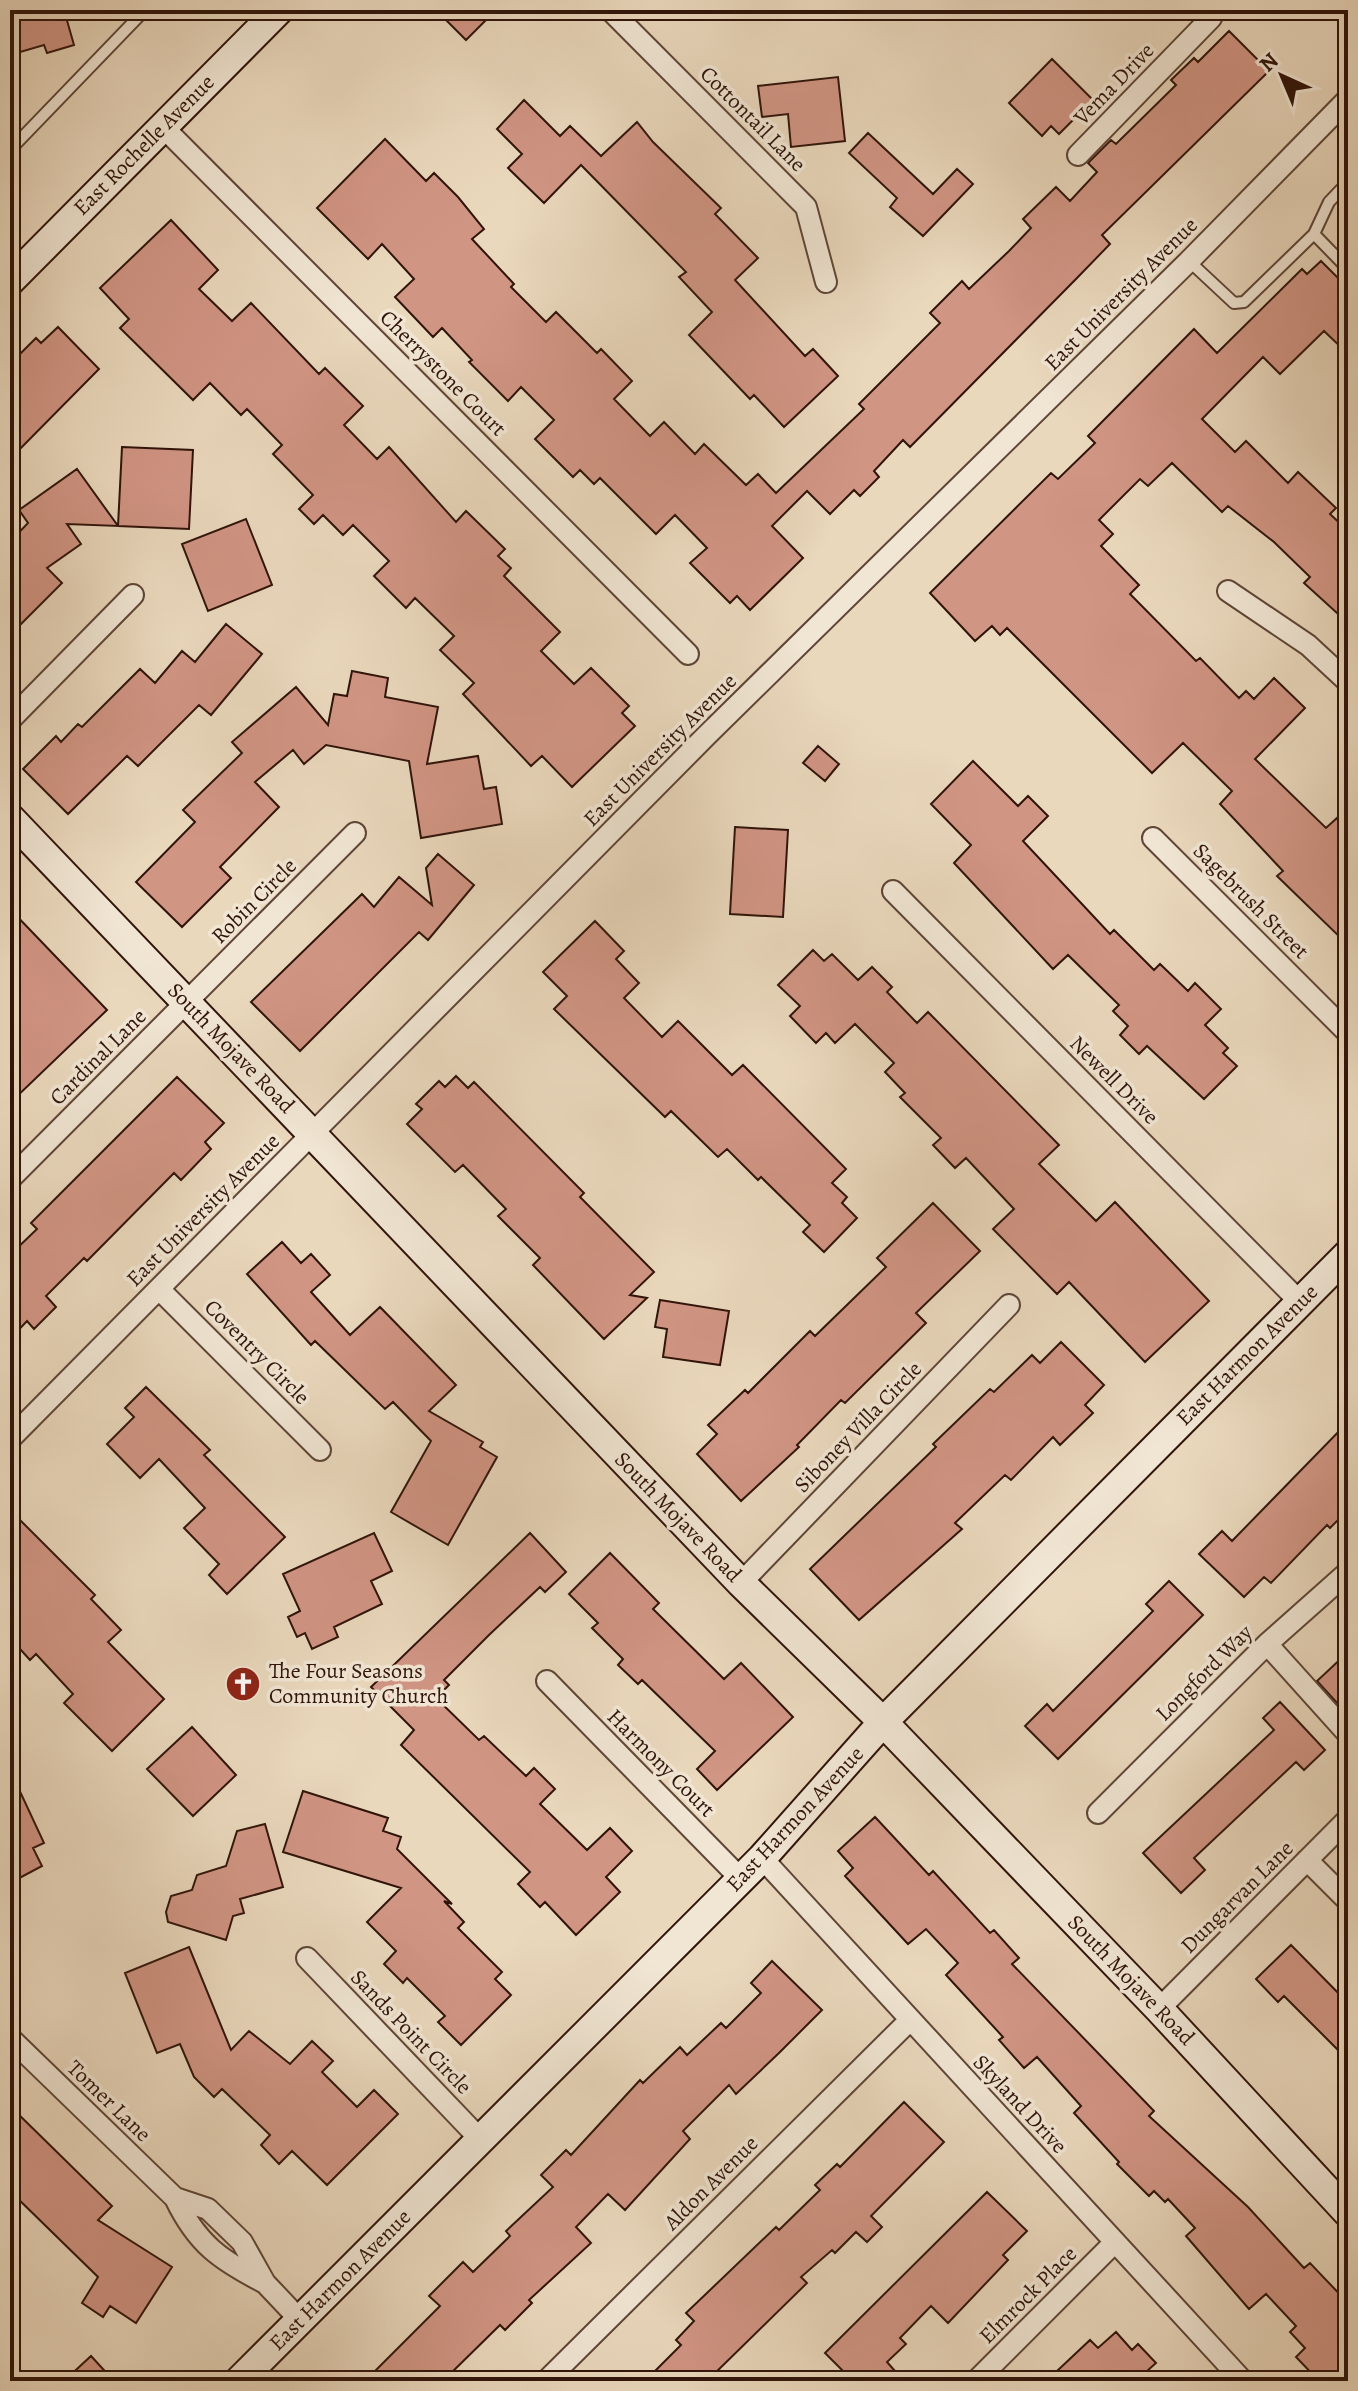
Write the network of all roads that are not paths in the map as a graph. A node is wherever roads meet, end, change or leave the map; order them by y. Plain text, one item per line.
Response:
1 (145, 10) edge
2 (279, 10) edge
3 (610, 10) edge
4 (1214, 10) edge
5 (1348, 99) edge
6 (163, 127) junction
7 (10, 150) edge
8 (1078, 155) dead end
9 (1348, 182) edge
10 (1314, 234) junction
11 (1189, 261) junction
12 (1348, 269) edge
13 (10, 281) edge
14 (826, 282) dead end
15 (1228, 591) dead end
16 (133, 595) dead end
17 (688, 654) dead end
18 (1348, 682) edge
19 (10, 720) edge
20 (10, 818) edge
21 (355, 833) dead end
22 (1153, 838) dead end
23 (893, 891) dead end
24 (186, 1003) junction
25 (1348, 1033) edge
26 (312, 1133) junction
27 (10, 1179) edge
28 (1348, 1254) edge
29 (159, 1289) junction
30 (1300, 1302) junction
31 (1009, 1305) dead end
32 (10, 1439) edge
33 (320, 1450) dead end
34 (1348, 1572) edge
35 (741, 1583) junction
36 (1267, 1644) junction
37 (547, 1681) dead end
38 (883, 1722) junction
39 (1348, 1734) edge
40 (1098, 1813) dead end
41 (1348, 1819) edge
42 (762, 1858) junction
43 (1307, 1860) junction
44 (741, 1879) junction
45 (1348, 1901) edge
46 (307, 1958) dead end
47 (1159, 2009) junction
48 (910, 2020) junction
49 (10, 2038) edge
50 (480, 2139) junction
51 (1348, 2213) edge
52 (1115, 2242) junction
53 (300, 2320) junction
54 (239, 2381) edge
55 (546, 2381) edge
56 (976, 2381) edge
57 (1243, 2381) edge

1 - 7 lane
2 - 6 street, East Rochelle Avenue
3 - 14 street, Cottontail Lane
4 - 8 street, Vema Drive
5 - 11 street, East University Avenue
6 - 13 street, East Rochelle Avenue
6 - 17 street, Cherrystone Court
9 - 10 lane
10 - 11 lane
10 - 12 lane
11 - 26 street, East University Avenue
15 - 18 street
16 - 19 street
20 - 24 street, South Mojave Road
21 - 24 street, Robin Circle
22 - 25 street, Sagebrush Street
23 - 30 street, Newell Drive
24 - 26 street, South Mojave Road
24 - 27 street, Cardinal Lane
26 - 29 street, East University Avenue
26 - 35 street, South Mojave Road
28 - 30 street, East Harmon Avenue
29 - 32 street, East University Avenue
29 - 33 street, Coventry Circle
30 - 38 street, East Harmon Avenue
31 - 35 street, Siboney Villa Circle
34 - 36 street, Longford Way
35 - 38 street, South Mojave Road
36 - 39 street
36 - 40 street, Longford Way
37 - 44 street, Harmony Court
38 - 42 street, East Harmon Avenue
38 - 47 street, South Mojave Road
41 - 43 street, Dungarvan Lane
42 - 44 street, East Harmon Avenue
42 - 48 street, Skyland Drive
43 - 45 street
43 - 47 street, Dungarvan Lane
44 - 50 street, East Harmon Avenue
46 - 50 street, Sands Point Circle
47 - 51 street, South Mojave Road
48 - 52 street, Skyland Drive
48 - 55 street, Aldon Avenue
49 - 53 street, Tomer Lane
50 - 53 street, East Harmon Avenue
52 - 56 street, Elmrock Place
52 - 57 street, Skyland Drive
53 - 54 street, East Harmon Avenue

